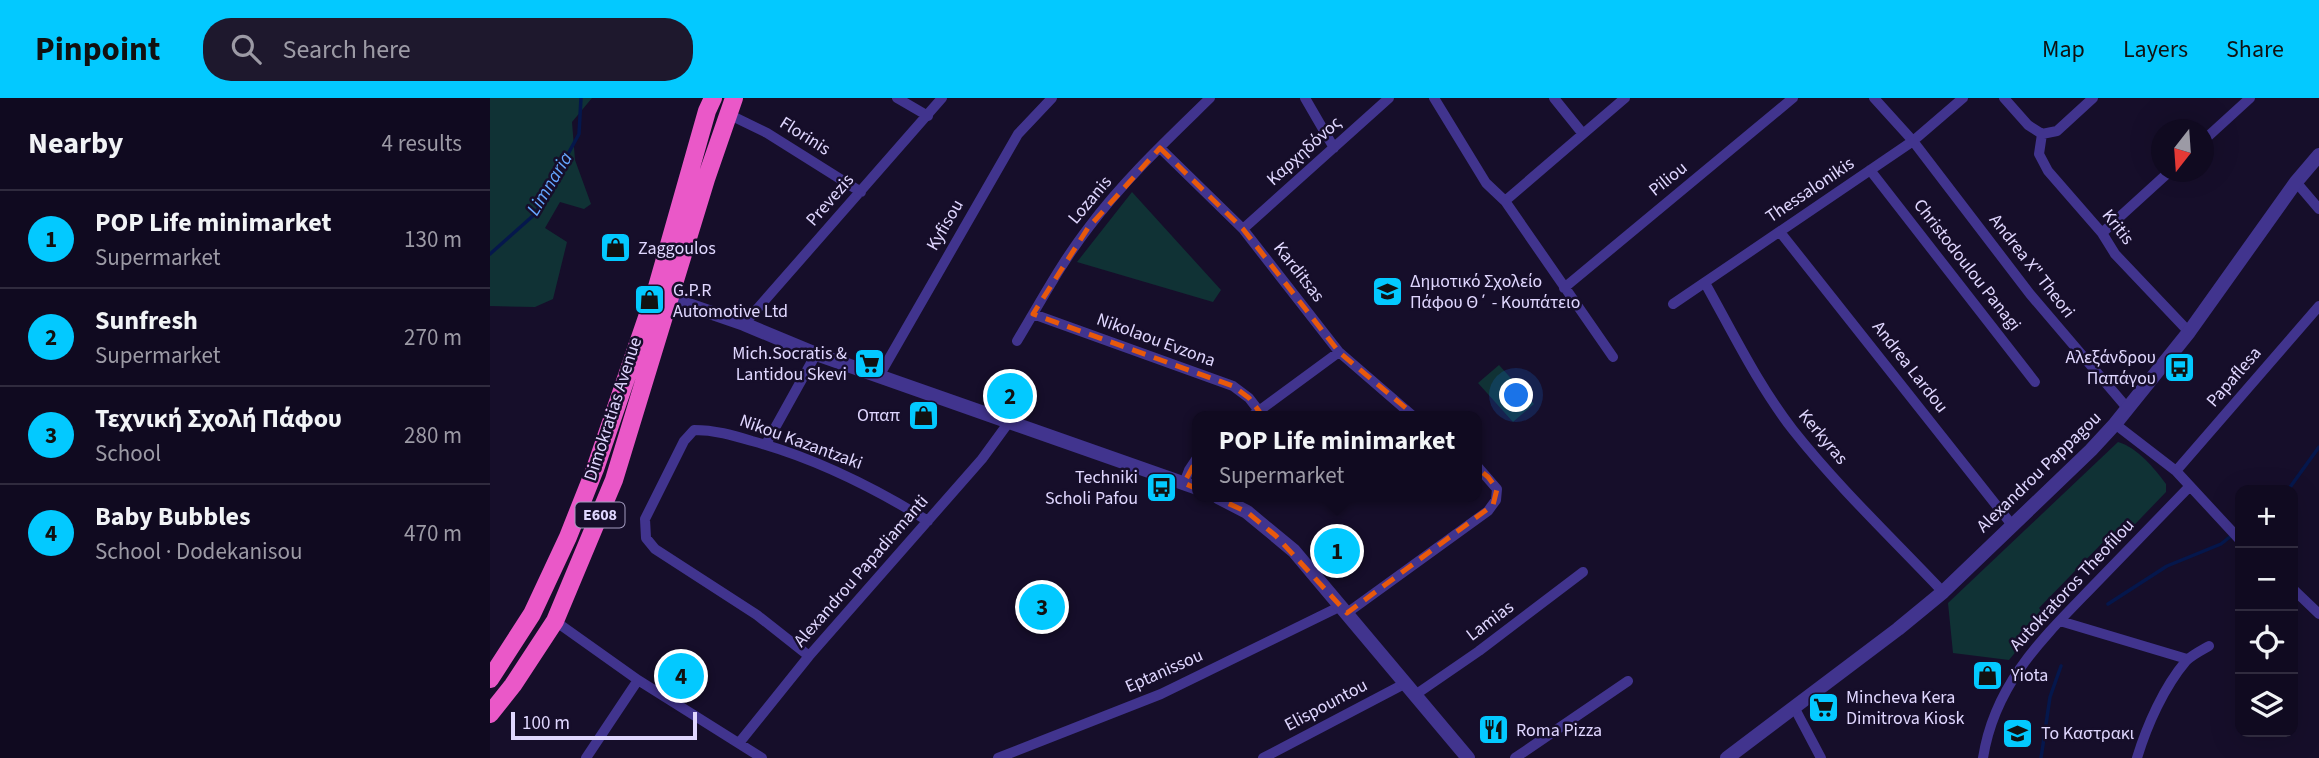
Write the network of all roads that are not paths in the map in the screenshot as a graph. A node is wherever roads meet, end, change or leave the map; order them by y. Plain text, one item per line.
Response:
1 (713, 98) edge
2 (897, 98) edge
3 (942, 98) edge
4 (1052, 98) edge
5 (1210, 98) edge
6 (1305, 98) edge
7 (1389, 98) edge
8 (1434, 98) edge
9 (1554, 98) edge
10 (1625, 98) edge
11 (1793, 98) edge
12 (1874, 98) edge
13 (1962, 98) edge
14 (2004, 98) edge
15 (2093, 98) edge
16 (2250, 98) edge
17 (731, 106) edge
18 (928, 116) junction
19 (2214, 130) edge
20 (1583, 134) junction
21 (2042, 134) junction
22 (1913, 141) junction
23 (1160, 148) junction
24 (1334, 148) junction
25 (2319, 155) edge
26 (1870, 170) junction
27 (2158, 182) edge
28 (2296, 182) junction
29 (861, 192) junction
30 (1505, 201) junction
31 (2319, 209) edge
32 (1243, 229) junction
33 (1780, 232) junction
34 (2102, 233) junction
35 (1705, 283) junction
36 (1564, 288) junction
37 (663, 296) junction
38 (1673, 304) dead end
39 (2319, 306) edge
40 (1033, 314) junction
41 (744, 324) junction
42 (2189, 332) junction
43 (1017, 341) dead end
44 (1339, 352) junction
45 (816, 354) junction
46 (1613, 357) dead end
47 (878, 376) junction
48 (2035, 382) dead end
49 (2128, 409) junction
50 (1255, 411) edge
51 (1260, 411) edge
52 (1407, 411) edge
53 (1009, 422) junction
54 (2115, 424) junction
55 (766, 444) junction
56 (1482, 471) edge
57 (2176, 471) junction
58 (1191, 485) edge
59 (2190, 486) junction
60 (1228, 502) edge
61 (928, 521) junction
62 (2012, 525) junction
63 (2235, 535) edge
64 (1583, 572) dead end
65 (1943, 592) junction
66 (2298, 594) edge
67 (1344, 609) junction
68 (2319, 614) edge
69 (555, 621) junction
70 (2060, 621) junction
71 (2209, 646) dead end
72 (809, 656) junction
73 (2187, 659) junction
74 (490, 679) edge
75 (638, 680) junction
76 (1628, 681) dead end
77 (1410, 689) junction
78 (1794, 708) junction
79 (490, 714) edge
80 (739, 743) junction
81 (586, 758) edge
82 (762, 758) edge
83 (998, 758) edge
84 (1263, 758) edge
85 (1468, 758) edge
86 (1515, 758) edge
87 (1727, 758) edge
88 (1821, 758) edge
89 (1983, 758) edge
90 (2137, 758) edge

1 - 37 highway, Dimokratias Avenue / E608
2 - 18 street
3 - 18 street, Prevezis
4 - 47 street, Kyfisou
5 - 23 street, Lozanis
6 - 24 street
7 - 24 street, Καρχηδόνος
8 - 30 street
9 - 20 street
10 - 20 street
11 - 36 street, Piliou
12 - 22 street, Andrea X" Theori
13 - 22 street, Thessalonikis
14 - 21 street
15 - 21 street
16 - 19 street
17 - 29 street, Florinis
17 - 37 highway, Dimokratias Avenue / E608
18 - 29 street, Prevezis
20 - 30 street
21 - 34 street, Kritis
22 - 26 street, Thessalonikis
22 - 49 street, Andrea X" Theori
23 - 32 street, Karditsas
23 - 40 street, Lozanis
24 - 32 street, Καρχηδόνος
25 - 28 street, Alexandrou Pappagou
26 - 33 street, Thessalonikis
26 - 48 street, Christodoulou Panagi
27 - 34 street
28 - 31 street
28 - 42 street, Alexandrou Pappagou
29 - 41 street, Prevezis
30 - 36 street
32 - 44 street, Karditsas
33 - 35 street, Thessalonikis
33 - 62 street, Andrea Lardou
34 - 42 street, Kritis
35 - 38 street, Thessalonikis
35 - 65 street, Kerkyras
36 - 46 street
37 - 41 street
37 - 69 highway, Dimokratias Avenue / E608
37 - 74 highway, Dimokratias Avenue / E608
39 - 57 street, Papaflesa
40 - 43 street, Lozanis
40 - 50 street, Nikolaou Evzona
41 - 45 street
42 - 49 street, Alexandrou Pappagou
44 - 51 street
44 - 52 street, Karditsas
45 - 47 street
45 - 55 street
47 - 53 street
49 - 54 street, Alexandrou Pappagou
53 - 58 street
53 - 61 street, Alexandrou Papadiamanti
54 - 57 street
54 - 62 street, Alexandrou Pappagou
55 - 61 street, Nikou Kazantzaki
55 - 72 street, Nikou Kazantzaki
56 - 67 street, Eptanissou
57 - 59 street
59 - 63 street
59 - 70 street, Autokratoros Theofilou
60 - 67 street
61 - 72 street, Alexandrou Papadiamanti
62 - 65 street, Alexandrou Pappagou
64 - 77 street, Lamias
65 - 78 street, Alexandrou Pappagou
66 - 68 street
67 - 77 street
67 - 83 street, Eptanissou
69 - 75 street
69 - 79 highway, Dimokratias Avenue / E608
70 - 73 street
70 - 89 street, Autokratoros Theofilou
71 - 73 street
72 - 80 street, Alexandrou Papadiamanti
73 - 90 street
75 - 80 street
75 - 81 street
76 - 86 street
77 - 84 street, Elispountou
77 - 85 street
78 - 87 street, Alexandrou Pappagou
78 - 88 street
80 - 82 street

